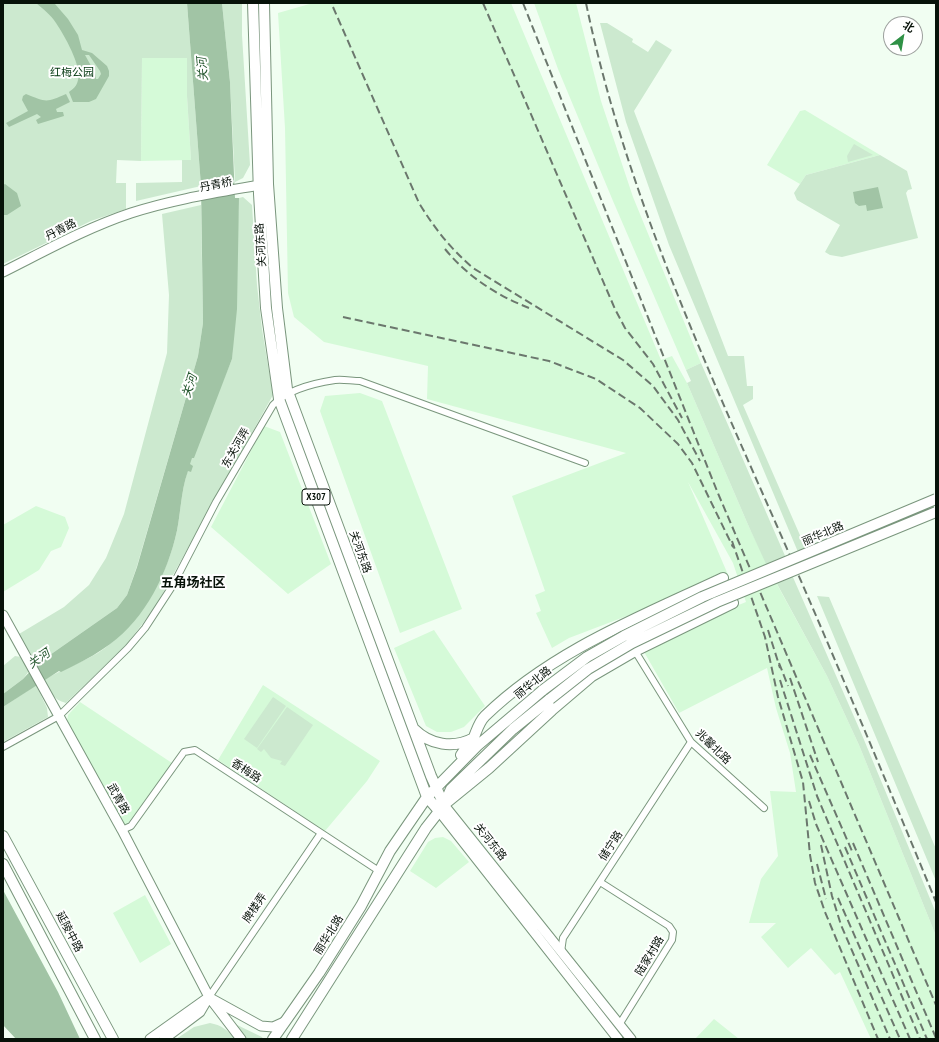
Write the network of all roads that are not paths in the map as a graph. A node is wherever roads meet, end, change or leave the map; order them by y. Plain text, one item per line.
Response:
1 (253, 3) edge
2 (264, 3) edge
3 (264, 187) junction
4 (197, 199) joint
5 (3, 272) edge
6 (289, 395) junction
7 (279, 399) junction
8 (585, 463) dead end
9 (936, 499) edge
10 (936, 512) edge
11 (723, 578) dead end
12 (733, 603) dead end
13 (3, 615) edge
14 (635, 651) junction
15 (59, 716) junction
16 (506, 721) junction
17 (413, 728) junction
18 (473, 738) junction
19 (691, 742) junction
20 (3, 747) edge
21 (436, 789) junction
22 (427, 797) junction
23 (441, 808) junction
24 (764, 808) dead end
25 (122, 830) junction
26 (321, 833) junction
27 (3, 836) edge
28 (3, 864) edge
29 (379, 871) junction
30 (600, 882) junction
31 (561, 950) junction
32 (561, 965) junction
33 (209, 997) junction
34 (200, 1012) junction
35 (224, 1018) junction
36 (284, 1022) junction
37 (619, 1025) junction
38 (96, 1039) edge
39 (113, 1039) edge
40 (150, 1039) edge
41 (164, 1039) edge
42 (241, 1039) edge
43 (273, 1039) edge
44 (292, 1039) edge
45 (618, 1039) edge
46 (630, 1039) edge

1 - 3 main road, 关河东路
2 - 3 main road, 关河东路
3 - 4 street, 丹青桥
3 - 6 main road, 关河东路 / X307
3 - 7 main road, 关河东路 / X307
4 - 5 street, 丹青路
6 - 7 street
6 - 8 street
6 - 17 main road, 关河东路 / X307
7 - 15 street, 东关河弄
7 - 22 main road, 关河东路 / X307
9 - 16 main road, 丽华北路, bridge
10 - 23 main road, 丽华北路, bridge
11 - 18 main road
12 - 14 main road
13 - 15 street, 武青路
14 - 19 street, 兆馨北路
14 - 23 main road
15 - 20 street, 东关河弄
15 - 25 street, 武青路
16 - 18 main road
16 - 21 main road, 丽华北路
17 - 18 main road
17 - 21 main road, 关河东路 / X307
18 - 21 main road
19 - 24 street, 兆馨北路
19 - 30 street, 储宁路
21 - 22 main road, 丽华北路
21 - 23 main road, 关河东路 / X307
22 - 23 main road, 关河东路 / X307
22 - 29 main road, 丽华北路
23 - 31 street, 关河东路 / X307
23 - 32 street, 关河东路 / X307
23 - 44 main road, 丽华北路
25 - 26 street, 香梅路
25 - 33 street, 武青路
26 - 29 street, 香梅路
26 - 33 street, 牌楼弄
27 - 39 main road, 延陵中路
28 - 38 main road
29 - 36 main road, 丽华北路
30 - 31 street, 储宁路
30 - 37 street, 陆家村路
31 - 32 street, 储宁路
31 - 37 street, 关河东路 / X307
32 - 45 street, 关河东路 / X307
33 - 34 street, 牌楼弄
33 - 35 street, 武青路
33 - 36 street
33 - 40 street, 牌楼弄
34 - 35 street
34 - 41 street, 牌楼弄
35 - 42 street, 武青路
36 - 43 main road, 丽华北路
37 - 46 street, 关河东路 / X307

